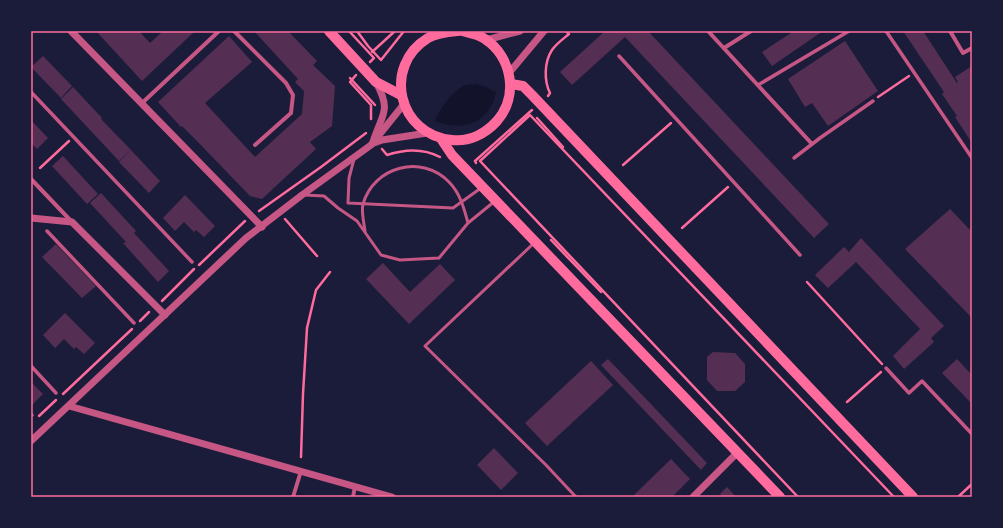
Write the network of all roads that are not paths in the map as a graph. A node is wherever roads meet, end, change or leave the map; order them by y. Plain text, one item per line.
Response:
1 (71, 31) edge
2 (219, 31) edge
3 (234, 31) edge
4 (329, 31) edge
5 (458, 31) edge
6 (462, 31) edge
7 (520, 31) edge
8 (544, 31) edge
9 (708, 31) edge
10 (751, 31) edge
11 (849, 31) edge
12 (886, 31) edge
13 (950, 31) edge
14 (480, 35) edge
15 (724, 48) junction
16 (972, 48) edge
17 (619, 56) dead end
18 (509, 73) junction
19 (376, 82) junction
20 (511, 84) junction
21 (758, 85) junction
22 (31, 92) edge
23 (402, 99) junction
24 (873, 101) road end
25 (142, 104) junction
26 (427, 133) junction
27 (442, 140) junction
28 (372, 144) junction
29 (812, 144) junction
30 (255, 145) dead end
31 (355, 156) junction
32 (794, 158) dead end
33 (972, 158) edge
34 (31, 179) edge
35 (483, 187) junction
36 (302, 195) junction
37 (462, 201) junction
38 (496, 201) junction
39 (363, 205) junction
40 (31, 218) edge
41 (72, 222) junction
42 (468, 223) junction
43 (262, 227) junction
44 (47, 231) dead end
45 (365, 231) junction
46 (535, 242) junction
47 (800, 255) dead end
48 (192, 262) dead end
49 (165, 315) junction
50 (134, 323) dead end
51 (31, 366) edge
52 (886, 368) road end
53 (56, 393) dead end
54 (69, 406) junction
55 (972, 434) edge
56 (31, 441) edge
57 (737, 453) junction
58 (301, 471) junction
59 (356, 486) junction
60 (293, 497) edge
61 (353, 497) edge
62 (392, 497) edge
63 (576, 497) edge
64 (693, 497) edge
65 (780, 497) edge
66 (913, 497) edge

1 - 25 street
2 - 25 street
3 - 30 street
4 - 19 main road
5 - 23 main road
6 - 14 main road
7 - 14 street
8 - 18 street
9 - 15 street
10 - 15 street
11 - 21 street
12 - 33 street
13 - 16 street
14 - 18 main road
15 - 21 street
17 - 47 street
18 - 20 main road
19 - 23 main road
19 - 28 street
20 - 27 main road
20 - 66 main road
21 - 29 street
22 - 48 street
23 - 26 main road
23 - 28 street
24 - 29 street
25 - 43 street
26 - 27 main road
26 - 28 street
27 - 35 main road
28 - 31 street
29 - 32 street
31 - 36 street
31 - 39 lane
34 - 41 street
35 - 37 lane
35 - 38 main road
36 - 43 street
36 - 45 lane
37 - 39 lane
37 - 39 lane
37 - 42 lane
38 - 42 lane
38 - 46 main road
39 - 45 lane
40 - 41 street
41 - 49 street
42 - 45 lane
43 - 49 street
44 - 50 street
46 - 57 main road
46 - 63 lane
49 - 54 street
51 - 53 street
52 - 55 street
54 - 56 street
54 - 58 street
57 - 64 street
57 - 65 main road
58 - 59 street
58 - 60 street
59 - 61 street
59 - 62 street

